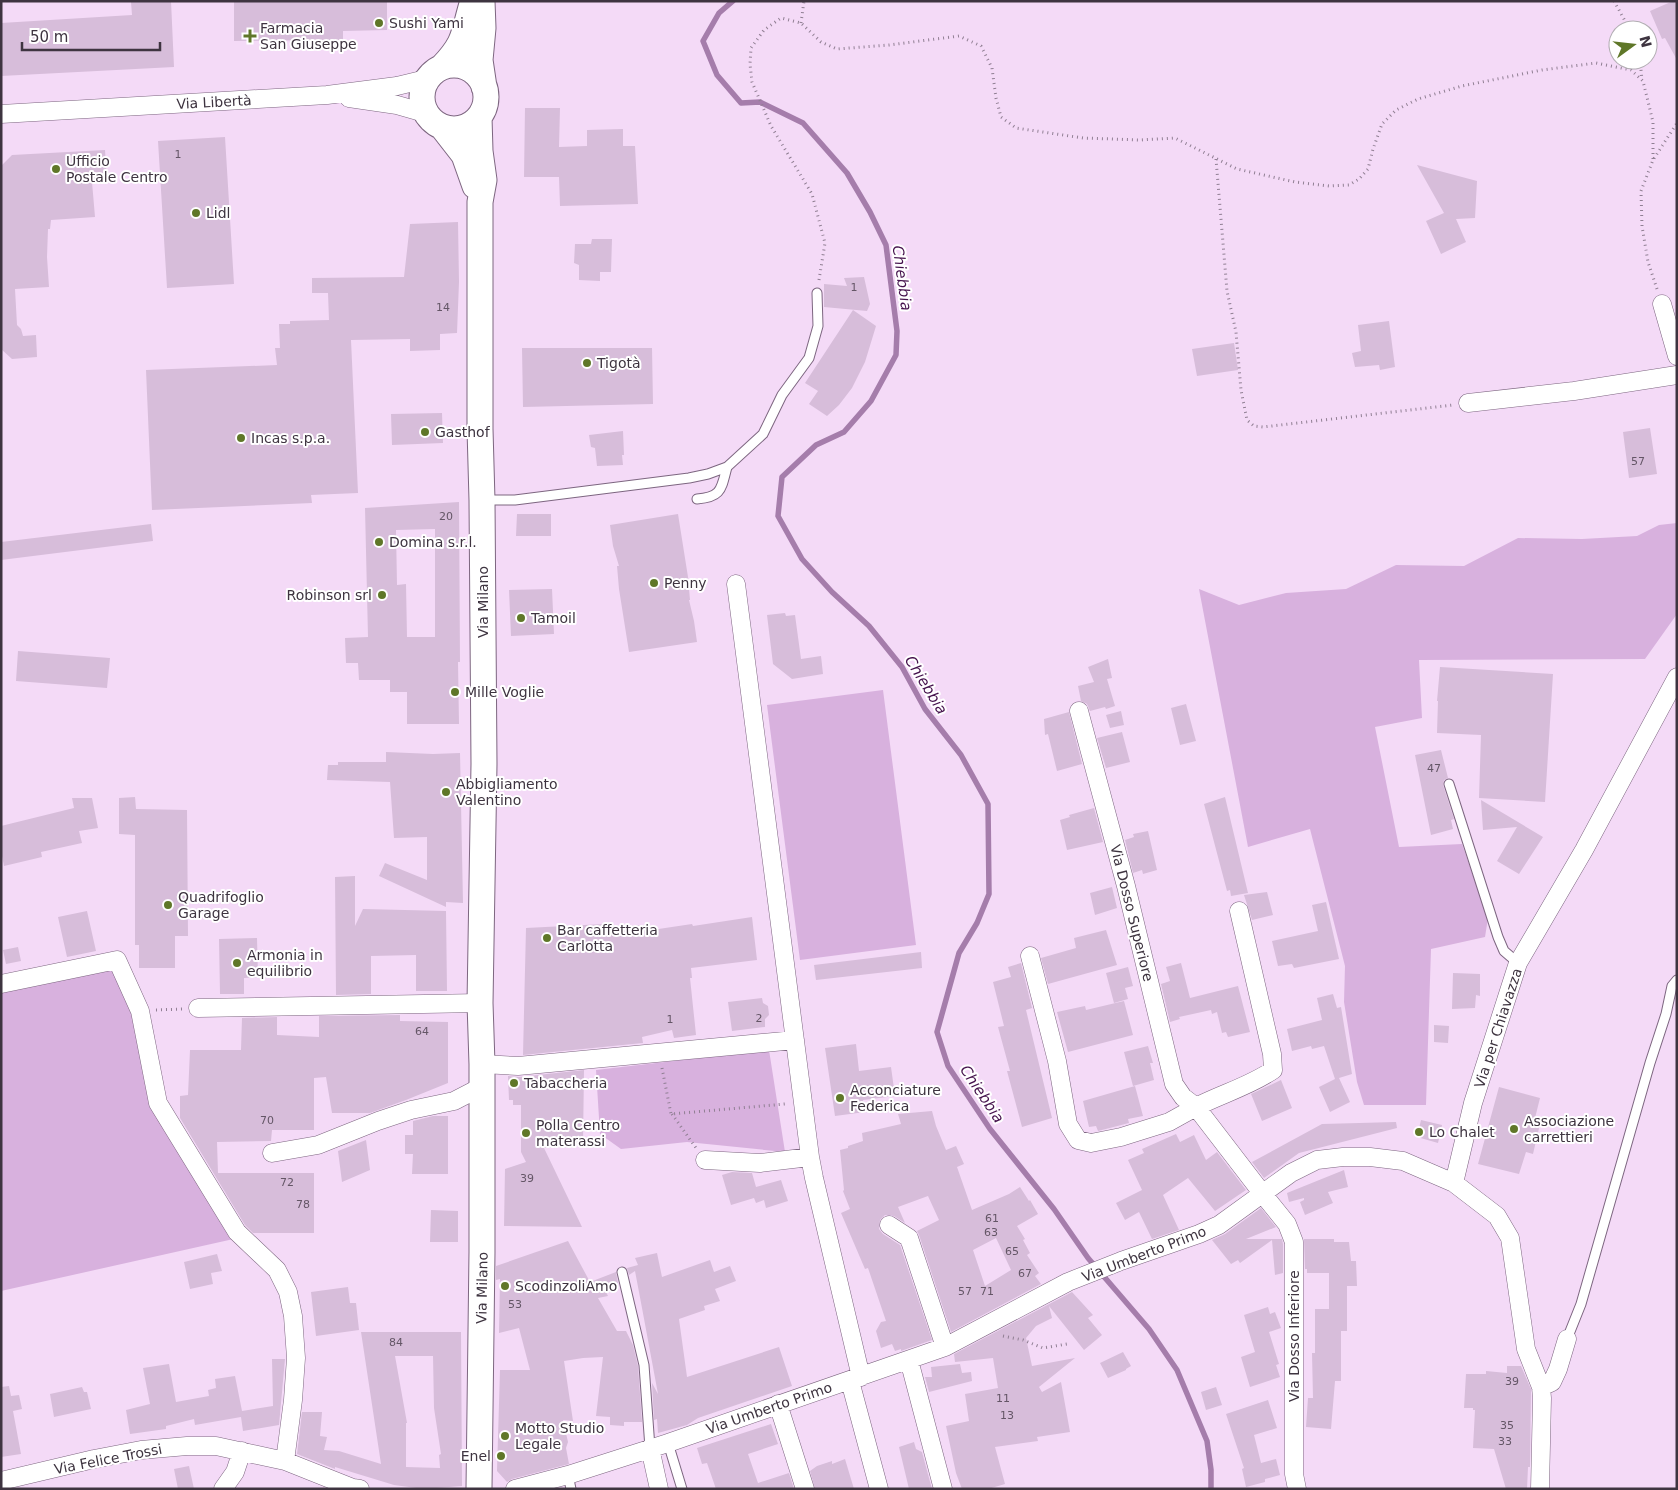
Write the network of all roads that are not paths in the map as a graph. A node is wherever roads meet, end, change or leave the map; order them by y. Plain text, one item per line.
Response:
1 (473, 1) edge
2 (482, 1) edge
3 (434, 73) junction
4 (484, 87) junction
5 (327, 96) junction
6 (1, 114) edge
7 (479, 117) junction
8 (434, 120) junction
9 (480, 202) junction
10 (817, 293) road end
11 (1662, 304) road end
12 (1677, 356) edge
13 (1677, 375) edge
14 (1468, 403) road end
15 (727, 467) junction
16 (697, 499) dead end
17 (482, 500) junction
18 (736, 584) dead end
19 (1677, 677) edge
20 (1079, 711) dead end
21 (1448, 784) dead end
22 (1239, 912) dead end
23 (1030, 956) dead end
24 (1518, 963) junction
25 (1677, 980) edge
26 (1, 984) edge
27 (480, 1003) junction
28 (198, 1008) road end
29 (795, 1040) junction
30 (481, 1075) junction
31 (1196, 1107) junction
32 (272, 1154) dead end
33 (810, 1157) junction
34 (705, 1160) road end
35 (1454, 1183) junction
36 (1262, 1193) junction
37 (889, 1224) dead end
38 (622, 1272) dead end
39 (1567, 1339) joint
40 (945, 1347) junction
41 (910, 1360) junction
42 (855, 1379) junction
43 (1541, 1387) junction
44 (778, 1404) junction
45 (668, 1443) junction
46 (650, 1448) junction
47 (242, 1451) junction
48 (285, 1462) junction
49 (1, 1481) edge
50 (570, 1482) edge
51 (223, 1489) edge
52 (360, 1489) edge
53 (479, 1489) edge
54 (515, 1489) edge
55 (659, 1489) edge
56 (682, 1489) edge
57 (805, 1489) edge
58 (880, 1489) edge
59 (943, 1489) edge
60 (1297, 1489) edge
61 (1540, 1489) edge

1 - 3 main road
2 - 4 main road, Via Milano
3 - 4 main road
3 - 5 street, Via Libertà
3 - 8 main road
4 - 7 main road, Via Milano
5 - 6 street, Via Libertà
5 - 8 street
7 - 8 main road
7 - 9 main road, Via Milano
8 - 9 main road, Via Milano
9 - 17 main road, Via Milano
10 - 15 lane
11 - 12 street
13 - 14 street
15 - 16 lane
15 - 17 lane
17 - 27 main road, Via Milano
18 - 29 street
19 - 24 street, Via per Chiavazza
20 - 31 street, Via Dosso Superiore
21 - 24 lane
22 - 31 street
23 - 31 street
24 - 35 street, Via per Chiavazza
25 - 39 lane
26 - 48 street
27 - 28 street
27 - 30 main road, Via Milano
29 - 30 street
29 - 33 street
30 - 32 street
30 - 53 main road, Via Milano
31 - 36 street, Via Dosso Superiore
33 - 34 street
33 - 42 street
35 - 36 street, Via Umberto Primo
35 - 43 street
36 - 40 street, Via Umberto Primo
36 - 60 street, Via Dosso Inferiore
37 - 40 street
38 - 46 lane
39 - 43 street
40 - 41 street, Via Umberto Primo
41 - 42 street, Via Umberto Primo
41 - 59 street
42 - 44 street, Via Umberto Primo
42 - 58 street
43 - 61 street
44 - 45 street, Via Umberto Primo
44 - 57 street
45 - 46 street, Via Umberto Primo
45 - 56 lane
46 - 50 street, Via Umberto Primo
46 - 55 street
47 - 48 street, Via Felice Trossi
47 - 49 street, Via Felice Trossi
47 - 51 street
48 - 52 street, Via Felice Trossi
50 - 54 street, Via Umberto Primo

